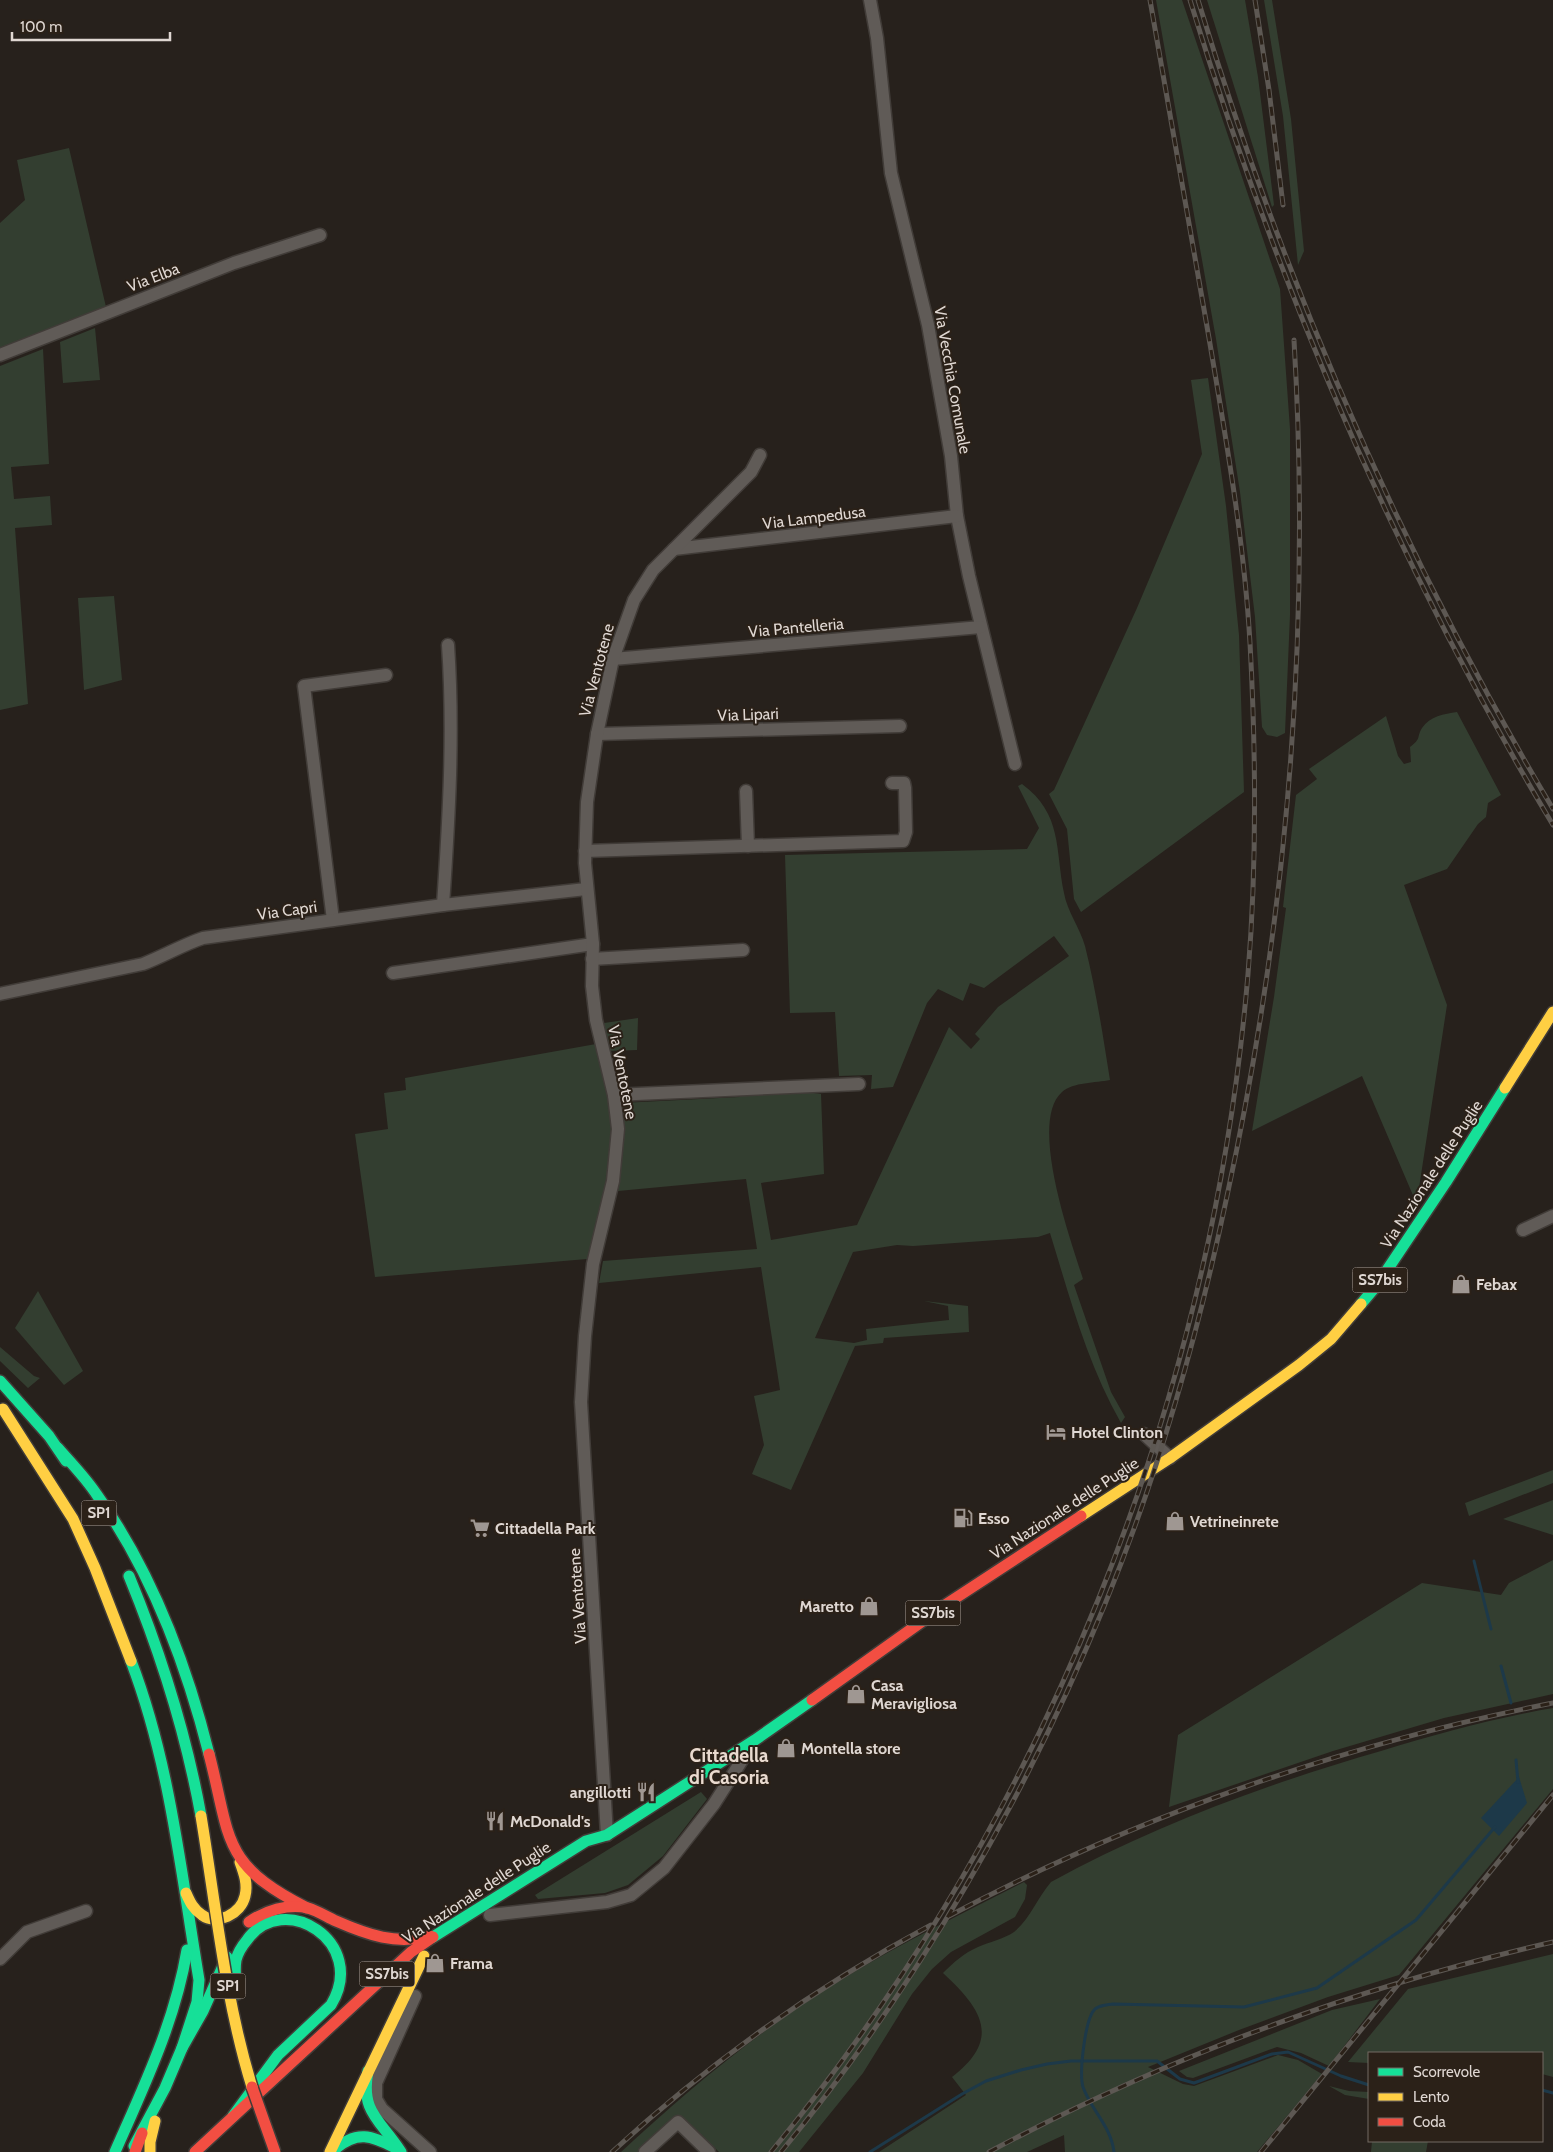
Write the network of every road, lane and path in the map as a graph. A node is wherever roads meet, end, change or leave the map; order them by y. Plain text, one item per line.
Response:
1 (870, 0) edge
2 (320, 235) dead end
3 (0, 356) edge
4 (760, 455) dead end
5 (958, 516) junction
6 (674, 550) junction
7 (981, 627) junction
8 (448, 645) dead end
9 (613, 659) junction
10 (386, 675) dead end
11 (900, 726) dead end
12 (597, 734) junction
13 (1015, 764) dead end
14 (892, 783) dead end
15 (746, 791) dead end
16 (748, 846) junction
17 (586, 851) junction
18 (586, 889) junction
19 (443, 905) junction
20 (333, 920) junction
21 (593, 944) junction
22 (743, 950) dead end
23 (592, 959) junction
24 (393, 973) dead end
25 (0, 994) edge
26 (1553, 1012) edge
27 (859, 1084) dead end
28 (614, 1095) junction
29 (1553, 1216) edge
30 (1523, 1230) dead end
31 (0, 1381) edge
32 (1, 1408) edge
33 (1144, 1434) dead end
34 (58, 1448) junction
35 (1170, 1458) junction
36 (58, 1473) dead end
37 (120, 1553) dead end
38 (126, 1568) dead end
39 (755, 1740) junction
40 (700, 1775) junction
41 (714, 1804) junction
42 (607, 1835) junction
43 (237, 1854) junction
44 (588, 1854) dead end
45 (184, 1884) junction
46 (199, 1896) dead end
47 (515, 1900) dead end
48 (307, 1908) junction
49 (86, 1911) dead end
50 (490, 1915) junction
51 (188, 1919) junction
52 (204, 1931) dead end
53 (441, 1932) junction
54 (424, 1956) junction
55 (0, 1959) edge
56 (211, 1970) dead end
57 (402, 1976) dead end
58 (218, 2009) dead end
59 (240, 2044) junction
60 (181, 2052) junction
61 (368, 2071) junction
62 (165, 2088) junction
63 (237, 2090) dead end
64 (266, 2104) dead end
65 (233, 2116) junction
66 (142, 2133) junction
67 (327, 2150) edge
68 (400, 2151) edge
69 (115, 2152) edge
70 (131, 2152) edge
71 (135, 2152) edge
72 (150, 2152) edge
73 (195, 2152) edge
74 (275, 2152) edge
75 (430, 2152) edge
76 (645, 2152) edge
77 (709, 2152) edge

1 - 5 street, Via Vecchia Comunale
2 - 3 street, Via Elba
4 - 6 street, Via Ventotene
5 - 6 street, Via Lampedusa
5 - 7 street, Via Vecchia Comunale
6 - 9 street, Via Ventotene
7 - 9 street, Via Pantelleria
7 - 13 street, Via Vecchia Comunale
8 - 19 street
9 - 12 street, Via Ventotene
10 - 20 street
11 - 12 street, Via Lipari
12 - 17 street, Via Ventotene
14 - 16 street
15 - 16 street
16 - 17 street
17 - 18 street, Via Ventotene
18 - 19 street, Via Capri
18 - 21 street, Via Ventotene
19 - 20 street, Via Capri
20 - 25 street, Via Capri
21 - 23 street, Via Ventotene
21 - 24 street
22 - 23 street
23 - 28 street, Via Ventotene
26 - 35 main road, Via Nazionale delle Puglie / SS7bis
27 - 28 street
28 - 42 street, Via Ventotene
29 - 30 street
31 - 34 main road, SP1
32 - 36 main road
32 - 45 main road
33 - 35 street
34 - 37 main road, SP1
34 - 43 main road
35 - 39 main road, Via Nazionale delle Puglie / SS7bis
38 - 59 main road, SP1, bridge
39 - 40 main road, Via Nazionale delle Puglie / SS7bis
39 - 41 street
40 - 41 street
40 - 42 main road, Via Nazionale delle Puglie / SS7bis
41 - 50 street
42 - 44 main road, Via Nazionale delle Puglie / SS7bis
42 - 53 main road, Via Nazionale delle Puglie / SS7bis
43 - 45 main road
43 - 48 main road
45 - 51 main road
46 - 52 main road
47 - 50 main road, Via Nazionale delle Puglie / SS7bis
48 - 53 main road
48 - 60 main road
49 - 55 street
50 - 54 main road, Via Nazionale delle Puglie / SS7bis
51 - 60 main road
51 - 69 main road
53 - 65 main road, Via Nazionale delle Puglie / SS7bis
54 - 57 main road, Via Nazionale delle Puglie / SS7bis
54 - 61 main road
54 - 75 street
56 - 58 main road, SP1
59 - 65 main road, bridge
59 - 74 main road, SP1, bridge
60 - 62 main road
61 - 67 main road
61 - 68 main road
62 - 66 main road
62 - 72 main road
63 - 64 main road
65 - 73 main road, Via Nazionale delle Puglie / SS7bis
66 - 70 main road
66 - 71 main road
67 - 68 main road
76 - 77 street

